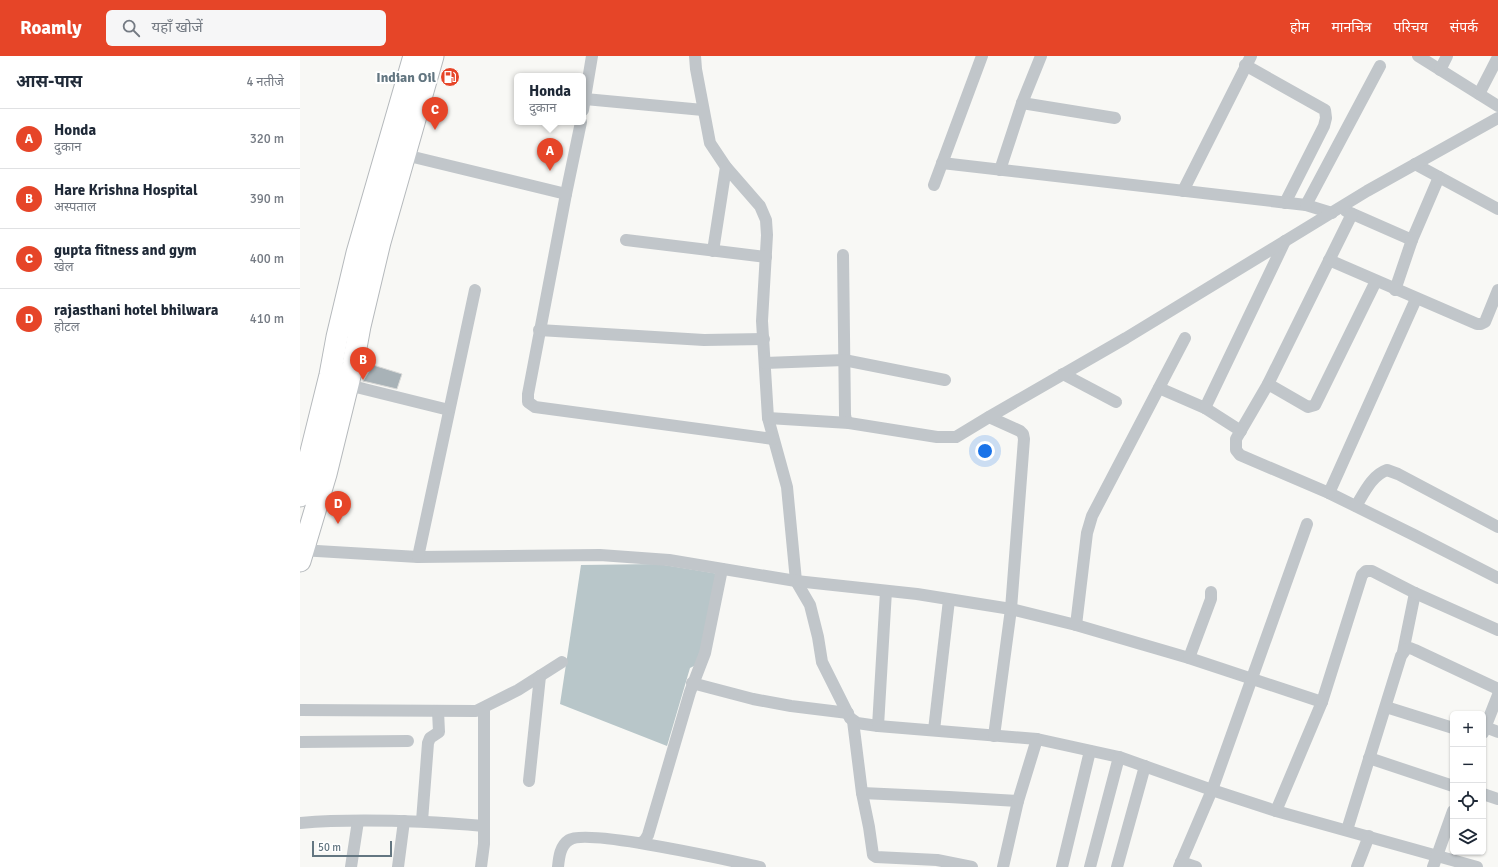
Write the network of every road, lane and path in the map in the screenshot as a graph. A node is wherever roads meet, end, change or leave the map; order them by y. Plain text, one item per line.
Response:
1 (414, 56) edge
2 (433, 56) edge
3 (592, 56) edge
4 (695, 56) edge
5 (982, 56) edge
6 (1041, 56) edge
7 (1418, 56) edge
8 (1447, 56) edge
9 (1498, 57) edge
10 (1248, 61) edge
11 (1380, 66) dead end
12 (1440, 70) junction
13 (586, 92) edge
14 (1479, 94) junction
15 (1022, 103) junction
16 (586, 104) edge
17 (1498, 106) edge
18 (703, 110) junction
19 (1115, 118) dead end
20 (1498, 118) edge
21 (580, 125) edge
22 (405, 155) junction
23 (942, 163) junction
24 (1415, 164) junction
25 (726, 167) junction
26 (1000, 170) junction
27 (1439, 177) junction
28 (934, 186) dead end
29 (1183, 191) junction
30 (566, 194) junction
31 (1285, 203) junction
32 (1306, 205) junction
33 (1498, 209) edge
34 (1335, 210) junction
35 (1352, 214) junction
36 (626, 240) dead end
37 (1412, 240) junction
38 (1285, 241) junction
39 (713, 250) junction
40 (843, 255) dead end
41 (766, 257) junction
42 (1329, 260) junction
43 (1376, 281) junction
44 (475, 290) dead end
45 (1395, 290) junction
46 (1498, 290) edge
47 (1416, 299) junction
48 (539, 330) junction
49 (1185, 338) dead end
50 (764, 339) junction
51 (844, 360) junction
52 (764, 363) junction
53 (1063, 374) junction
54 (945, 380) dead end
55 (1268, 384) junction
56 (348, 385) junction
57 (1159, 388) junction
58 (1116, 402) dead end
59 (1205, 408) junction
60 (449, 410) junction
61 (989, 417) junction
62 (768, 418) junction
63 (849, 423) junction
64 (1241, 431) junction
65 (773, 439) junction
66 (1329, 493) junction
67 (300, 496) edge
68 (1356, 506) junction
69 (1307, 524) dead end
70 (1498, 527) edge
71 (301, 554) edge
72 (418, 557) junction
73 (722, 569) junction
74 (1498, 578) edge
75 (796, 581) junction
76 (886, 591) junction
77 (1211, 592) dead end
78 (1415, 593) junction
79 (949, 600) junction
80 (1011, 609) junction
81 (1076, 625) junction
82 (1498, 630) edge
83 (1403, 652) junction
84 (1188, 658) junction
85 (562, 662) dead end
86 (540, 676) junction
87 (1251, 679) junction
88 (692, 683) junction
89 (1498, 689) edge
90 (1498, 695) edge
91 (1322, 702) junction
92 (1386, 707) junction
93 (484, 708) junction
94 (300, 710) edge
95 (438, 710) junction
96 (850, 717) junction
97 (1486, 725) edge
98 (878, 726) junction
99 (1450, 727) edge
100 (934, 730) junction
101 (1486, 730) edge
102 (1498, 732) edge
103 (994, 736) junction
104 (1037, 739) junction
105 (408, 740) dead end
106 (300, 742) edge
107 (1090, 751) junction
108 (1119, 757) junction
109 (1369, 758) junction
110 (1145, 766) junction
111 (530, 781) dead end
112 (1450, 785) edge
113 (1212, 790) junction
114 (862, 793) junction
115 (1486, 795) edge
116 (1498, 799) edge
117 (1018, 801) junction
118 (1276, 811) junction
119 (1450, 819) edge
120 (358, 820) junction
121 (404, 821) junction
122 (422, 821) junction
123 (300, 823) edge
124 (484, 826) junction
125 (1347, 830) junction
126 (1368, 836) junction
127 (641, 843) junction
128 (1437, 855) junction
129 (875, 862) edge
130 (1180, 865) edge
131 (352, 867) edge
132 (398, 867) edge
133 (481, 867) edge
134 (558, 867) edge
135 (760, 867) edge
136 (972, 867) edge
137 (1003, 867) edge
138 (1062, 867) edge
139 (1090, 867) edge
140 (1117, 867) edge
141 (1196, 867) edge
142 (1357, 867) edge
143 (1433, 867) edge
144 (1477, 867) edge

1 - 67 highway
2 - 22 highway
3 - 13 street
4 - 18 street
5 - 23 street
6 - 15 street
7 - 12 street
8 - 12 street
9 - 14 street
10 - 29 street
10 - 31 street
11 - 32 street
12 - 14 street
14 - 17 street
15 - 19 street
15 - 26 street
16 - 18 street
18 - 25 street
20 - 24 street
21 - 30 street
22 - 30 street
22 - 56 highway
23 - 26 street
23 - 28 street
24 - 27 street
24 - 34 street
25 - 39 street
25 - 41 street
26 - 29 street
27 - 33 street
27 - 37 street
29 - 31 street
30 - 48 street
31 - 32 street
32 - 34 street
34 - 35 street
34 - 38 street
35 - 37 street
35 - 42 street
36 - 39 street
37 - 45 street
38 - 53 street
38 - 59 street
39 - 41 street
40 - 51 street
41 - 50 street
42 - 43 street
42 - 55 street
43 - 45 street
43 - 55 street
44 - 60 street
45 - 47 street
46 - 47 street
47 - 66 street
48 - 50 street
48 - 65 street
49 - 57 street
50 - 52 street
51 - 52 street
51 - 54 street
51 - 63 street
52 - 62 street
53 - 58 street
53 - 61 street
55 - 64 street
56 - 60 street
56 - 71 highway
57 - 59 street
57 - 81 street
59 - 64 street
60 - 72 street
61 - 63 street
61 - 80 street
62 - 63 street
62 - 65 street
64 - 66 street
65 - 75 street
66 - 68 street
68 - 70 street
68 - 74 street
69 - 87 street
71 - 72 street
72 - 73 street
73 - 75 street
73 - 88 street
75 - 76 street
75 - 96 street
76 - 79 street
76 - 98 street
77 - 84 street
78 - 82 street
78 - 83 street
78 - 91 street
79 - 80 street
79 - 100 street
80 - 81 street
80 - 103 street
81 - 84 street
83 - 89 street
83 - 92 street
84 - 87 street
85 - 86 street
86 - 93 street
86 - 111 street
87 - 91 street
87 - 113 street
88 - 96 street
88 - 127 street
90 - 97 street
91 - 118 street
92 - 99 street
92 - 109 street
93 - 95 street
93 - 124 street
94 - 95 street
95 - 122 street
96 - 98 street
96 - 114 street
98 - 100 street
100 - 103 street
101 - 102 street
103 - 104 street
104 - 107 street
104 - 117 street
105 - 106 street
107 - 108 street
107 - 138 street
108 - 110 street
108 - 139 street
109 - 112 street
109 - 125 street
110 - 113 street
110 - 140 street
113 - 118 street
113 - 130 street
114 - 117 street
114 - 129 street
115 - 116 street
117 - 137 street
118 - 125 street
119 - 128 street
120 - 121 street
120 - 123 street
120 - 131 street
121 - 122 street
121 - 132 street
122 - 124 street
124 - 133 street
125 - 126 street
126 - 128 street
126 - 142 street
127 - 134 street
127 - 135 street
128 - 143 street
128 - 144 street
129 - 136 street
130 - 141 street

